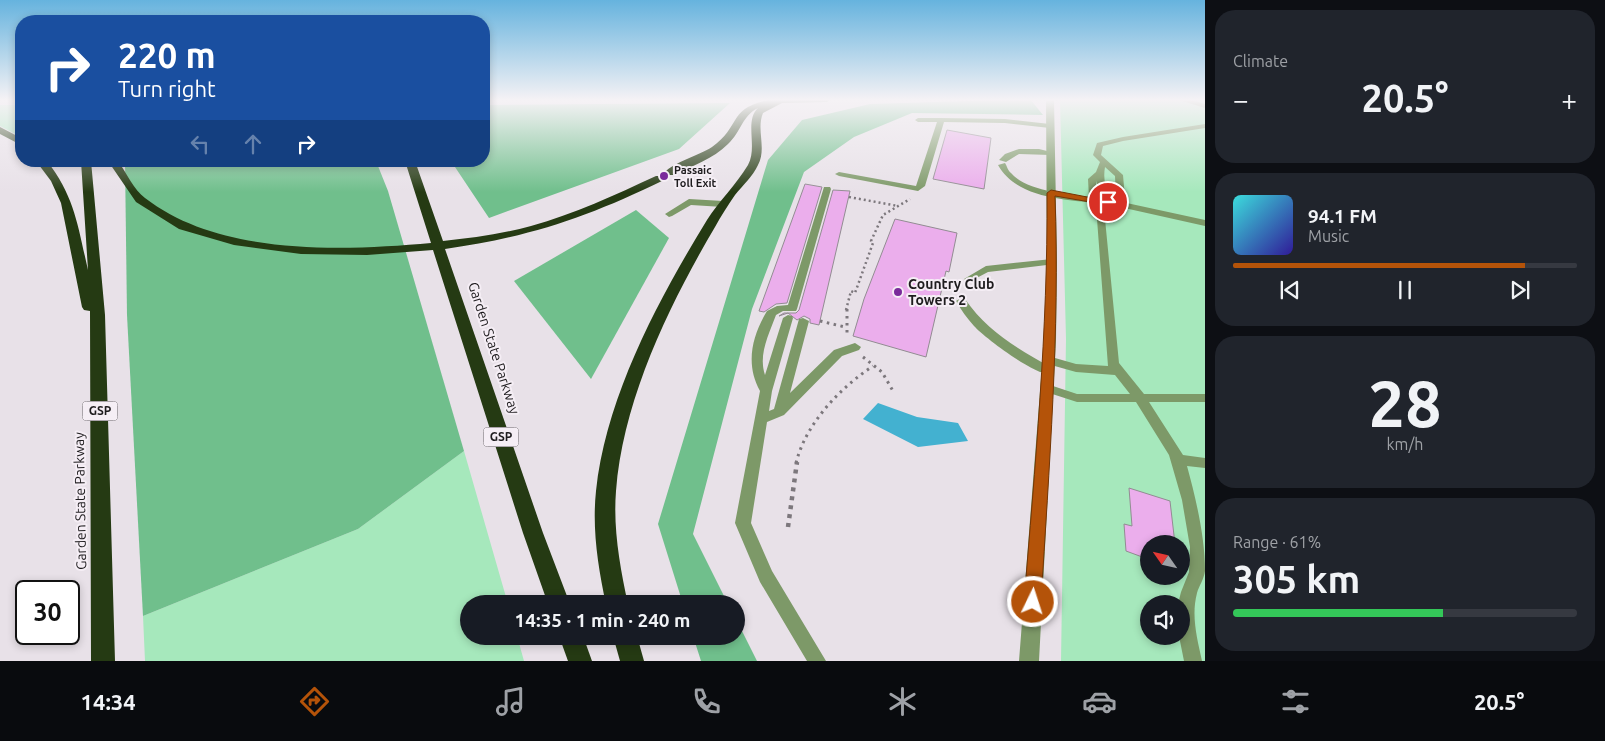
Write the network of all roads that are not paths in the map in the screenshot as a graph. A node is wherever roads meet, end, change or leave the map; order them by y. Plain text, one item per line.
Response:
1 (0, 130) edge
2 (735, 130) edge
3 (756, 130) edge
4 (938, 130) edge
5 (1050, 130) edge
6 (1181, 130) edge
7 (15, 139) edge
8 (1051, 153) junction
9 (1104, 162) junction
10 (46, 167) edge
11 (86, 167) edge
12 (116, 167) edge
13 (412, 167) edge
14 (839, 174) dead end
15 (1100, 176) junction
16 (1120, 183) junction
17 (827, 189) dead end
18 (1051, 193) junction
19 (1093, 200) junction
20 (1108, 202) junction
21 (724, 204) junction
22 (669, 214) dead end
23 (1205, 223) edge
24 (1052, 262) junction
25 (969, 279) dead end
26 (961, 301) dead end
27 (788, 318) dead end
28 (803, 321) dead end
29 (98, 346) junction
30 (854, 347) road end
31 (1048, 366) junction
32 (1118, 371) junction
33 (1047, 388) junction
34 (766, 391) junction
35 (1141, 398) junction
36 (1205, 398) edge
37 (779, 412) junction
38 (761, 419) junction
39 (1179, 460) junction
40 (1205, 463) edge
41 (556, 595) edge
42 (615, 595) edge
43 (574, 645) edge
44 (628, 645) edge
45 (103, 661) edge
46 (580, 661) edge
47 (632, 661) edge
48 (817, 661) edge
49 (1029, 661) edge
50 (1193, 661) edge

1 - 7 highway
2 - 12 highway
3 - 21 highway
4 - 14 lane
5 - 8 street
6 - 9 lane
8 - 18 street
8 - 18 lane
9 - 15 lane
9 - 16 lane
10 - 29 highway
11 - 29 highway, Garden State Parkway / GSP
13 - 41 highway, Garden State Parkway / GSP
15 - 16 lane
15 - 19 lane
15 - 20 lane
16 - 20 lane
17 - 34 lane
18 - 19 lane
18 - 24 street
19 - 20 lane
20 - 23 lane
20 - 32 lane
21 - 22 lane
21 - 42 highway
24 - 25 lane
24 - 31 street
26 - 31 lane
27 - 34 lane
28 - 37 lane
29 - 45 highway, Garden State Parkway / GSP
30 - 37 lane
31 - 32 lane
31 - 33 street
32 - 35 lane
33 - 35 lane
33 - 49 street
34 - 38 lane
35 - 36 lane
35 - 39 lane
37 - 38 lane
38 - 48 lane
39 - 40 lane
39 - 50 lane
43 - 46 highway
44 - 47 highway

